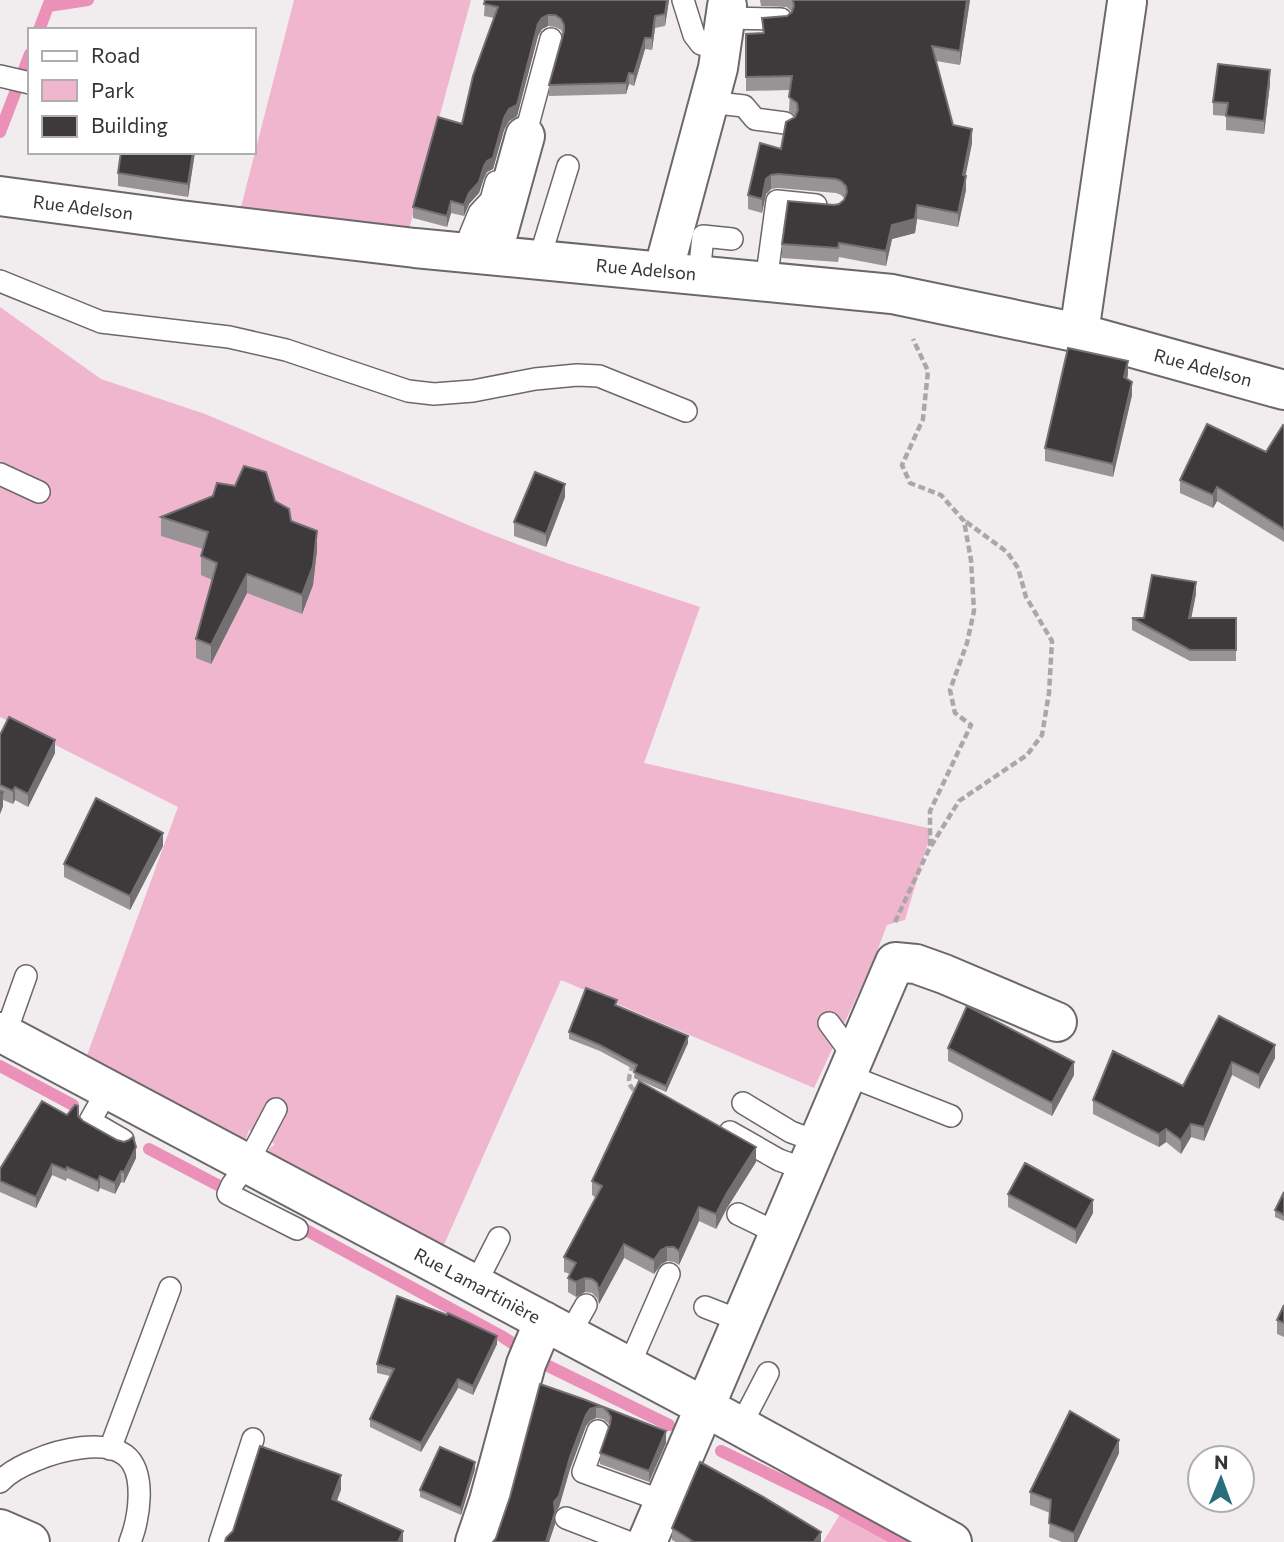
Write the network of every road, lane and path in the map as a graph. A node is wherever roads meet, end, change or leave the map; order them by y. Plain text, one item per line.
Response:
1 (683, 0) edge
2 (1127, 2) dead end
3 (725, 18) edge
4 (781, 19) edge
5 (551, 39) dead end
6 (0, 76) edge
7 (28, 83) edge
8 (708, 102) junction
9 (785, 122) edge
10 (515, 142) joint
11 (568, 166) dead end
12 (2, 197) edge
13 (834, 206) edge
14 (732, 239) dead end
15 (480, 254) junction
16 (539, 260) junction
17 (681, 273) junction
18 (0, 281) edge
19 (766, 282) junction
20 (892, 294) junction
21 (1079, 333) junction
22 (1284, 390) edge
23 (686, 411) dead end
24 (0, 474) edge
25 (39, 492) dead end
26 (964, 521) junction
27 (930, 847) junction
28 (894, 962) junction
29 (26, 976) dead end
30 (829, 1023) dead end
31 (1058, 1023) dead end
32 (2, 1033) edge
33 (636, 1056) edge
34 (850, 1065) junction
35 (108, 1090) junction
36 (646, 1097) edge
37 (743, 1103) dead end
38 (276, 1109) dead end
39 (951, 1116) dead end
40 (730, 1132) edge
41 (123, 1140) edge
42 (812, 1156) junction
43 (247, 1164) junction
44 (738, 1214) dead end
45 (297, 1229) dead end
46 (779, 1234) junction
47 (499, 1238) dead end
48 (669, 1274) dead end
49 (475, 1285) junction
50 (170, 1288) dead end
51 (705, 1307) dead end
52 (741, 1321) junction
53 (552, 1334) junction
54 (626, 1365) junction
55 (768, 1373) dead end
56 (705, 1407) junction
57 (740, 1427) junction
58 (598, 1431) dead end
59 (253, 1439) dead end
60 (110, 1449) junction
61 (0, 1482) edge
62 (566, 1518) dead end
63 (0, 1529) edge
64 (651, 1533) edge
65 (30, 1542) edge
66 (130, 1542) edge
67 (220, 1542) edge
68 (475, 1542) edge
69 (952, 1542) edge

1 - 3 lane
2 - 21 street
3 - 4 lane
3 - 8 street
5 - 10 lane
6 - 7 lane
8 - 9 lane
8 - 17 street
10 - 15 street
11 - 16 lane
12 - 15 street, Rue Adelson
13 - 19 lane
14 - 17 lane
15 - 16 street, Rue Adelson
16 - 17 street, Rue Adelson
17 - 19 street, Rue Adelson
18 - 23 lane
19 - 20 street, Rue Adelson
20 - 21 street, Rue Adelson
20 - 26 path
21 - 22 street, Rue Adelson
24 - 25 lane
26 - 27 path
26 - 27 path
27 - 28 path
28 - 31 street
28 - 34 street
29 - 32 lane
30 - 34 lane
32 - 35 street, Rue Lamartinière
33 - 36 path
34 - 39 lane
34 - 42 street
35 - 41 lane
35 - 43 street, Rue Lamartinière
37 - 42 lane
38 - 43 lane
40 - 42 lane
42 - 46 street
43 - 45 lane
43 - 49 street, Rue Lamartinière
44 - 46 lane
46 - 52 street
47 - 49 lane
48 - 54 lane
49 - 53 street, Rue Lamartinière
50 - 60 lane
51 - 52 lane
52 - 56 street
53 - 54 street, Rue Lamartinière
53 - 68 street
54 - 56 street, Rue Lamartinière
55 - 57 lane
56 - 57 street, Rue Lamartinière
56 - 64 street
57 - 69 street, Rue Lamartinière
58 - 64 lane
59 - 67 lane
60 - 61 lane
60 - 66 lane
62 - 64 lane
63 - 65 street

